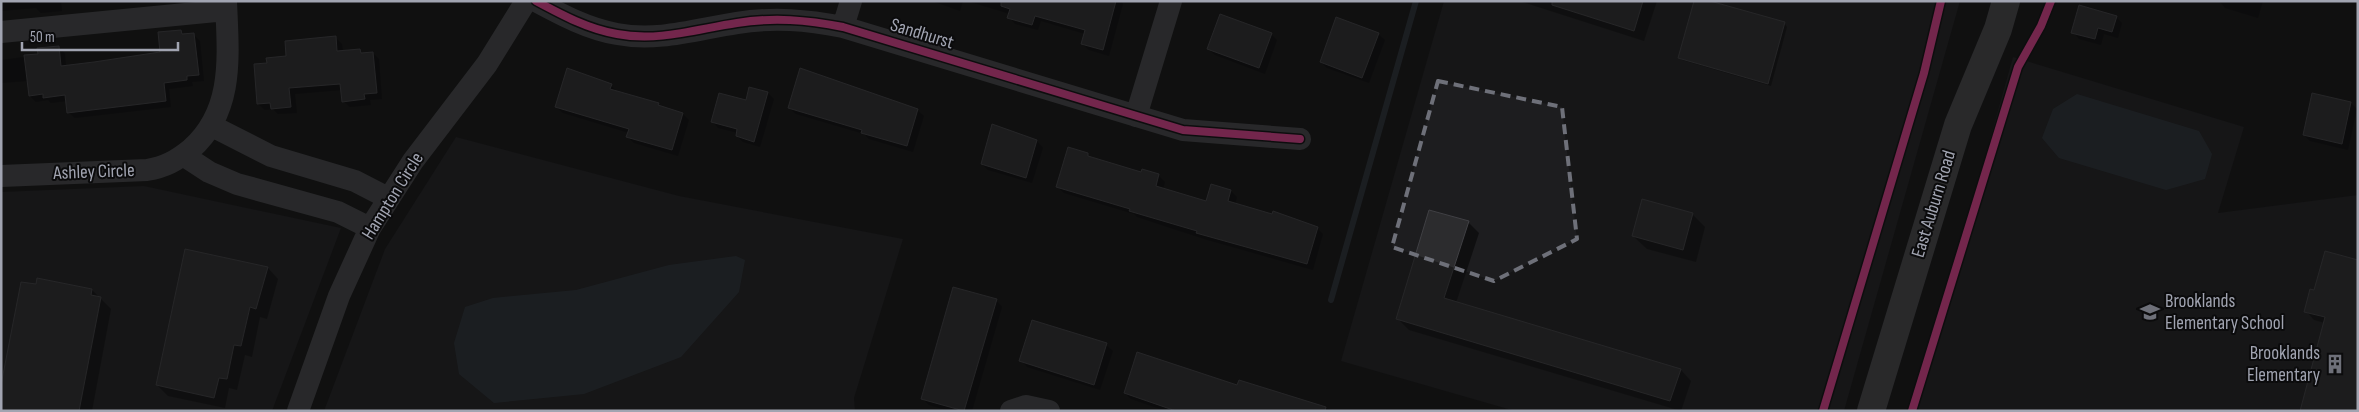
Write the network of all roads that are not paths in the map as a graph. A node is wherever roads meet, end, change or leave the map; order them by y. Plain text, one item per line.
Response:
1 (526, 1) edge
2 (536, 1) edge
3 (851, 1) edge
4 (1171, 1) edge
5 (2006, 1) edge
6 (226, 6) edge
7 (843, 28) junction
8 (1, 32) edge
9 (1136, 116) junction
10 (212, 126) junction
11 (1300, 139) dead end
12 (183, 155) junction
13 (310, 167) junction
14 (1, 176) edge
15 (388, 198) junction
16 (300, 201) junction
17 (370, 228) junction
18 (298, 411) edge
19 (1011, 411) edge
20 (1049, 411) edge
21 (1871, 411) edge

1 - 15 street, Hampton Circle
2 - 7 street, Sandhurst
3 - 7 street
4 - 9 street
5 - 21 main road, East Auburn Road
6 - 8 street
6 - 10 street, Ashley Circle
7 - 9 street, Sandhurst
9 - 11 street, Sandhurst
10 - 12 street, Ashley Circle
10 - 13 street
12 - 14 street, Ashley Circle
12 - 16 street
13 - 15 street
13 - 16 street
15 - 17 street, Hampton Circle
16 - 17 street
17 - 18 street, Hampton Circle
19 - 20 street

